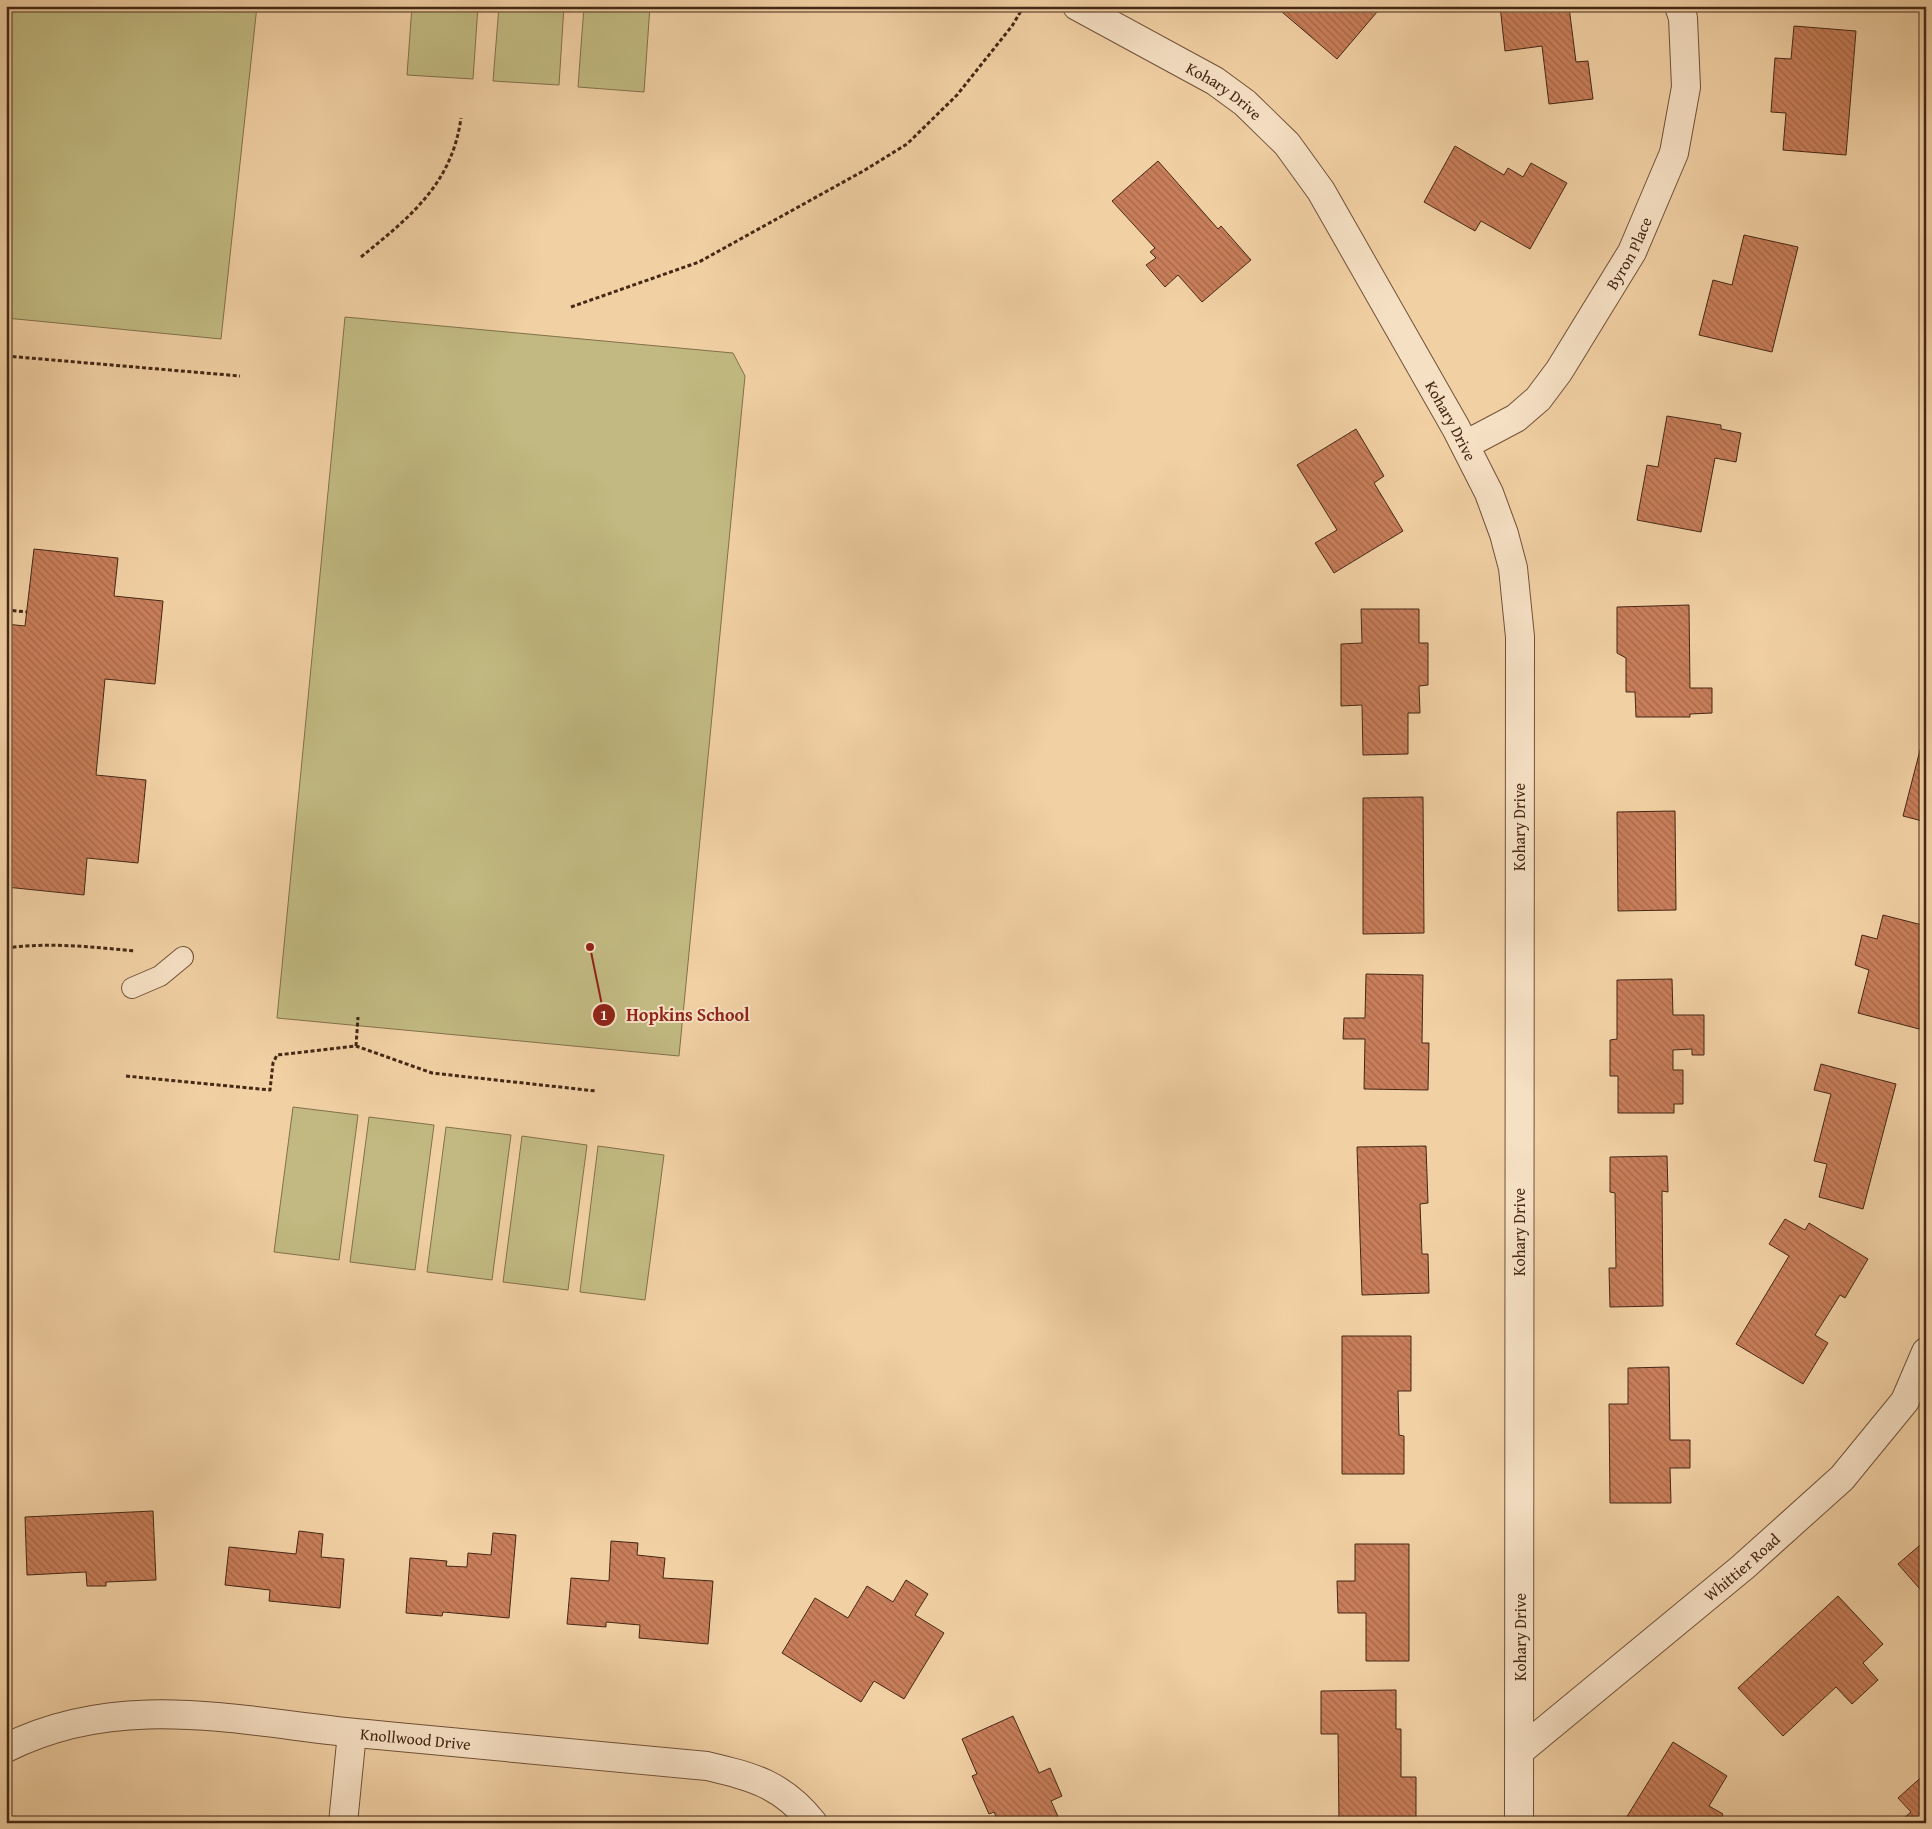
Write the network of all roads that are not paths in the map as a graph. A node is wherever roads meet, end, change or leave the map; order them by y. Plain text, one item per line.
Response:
1 (1077, 6) edge
2 (1679, 6) edge
3 (1465, 445) junction
4 (183, 957) road end
5 (132, 988) dead end
6 (1926, 1352) edge
7 (352, 1733) junction
8 (6, 1748) edge
9 (1520, 1751) junction
10 (343, 1823) edge
11 (813, 1823) edge
12 (1519, 1823) edge

1 - 3 street, Kohary Drive
2 - 3 street, Byron Place
3 - 9 street, Kohary Drive
4 - 5 lane
6 - 9 street, Whittier Road
7 - 8 street, Knollwood Drive
7 - 10 street
7 - 11 street, Knollwood Drive
9 - 12 street, Kohary Drive

